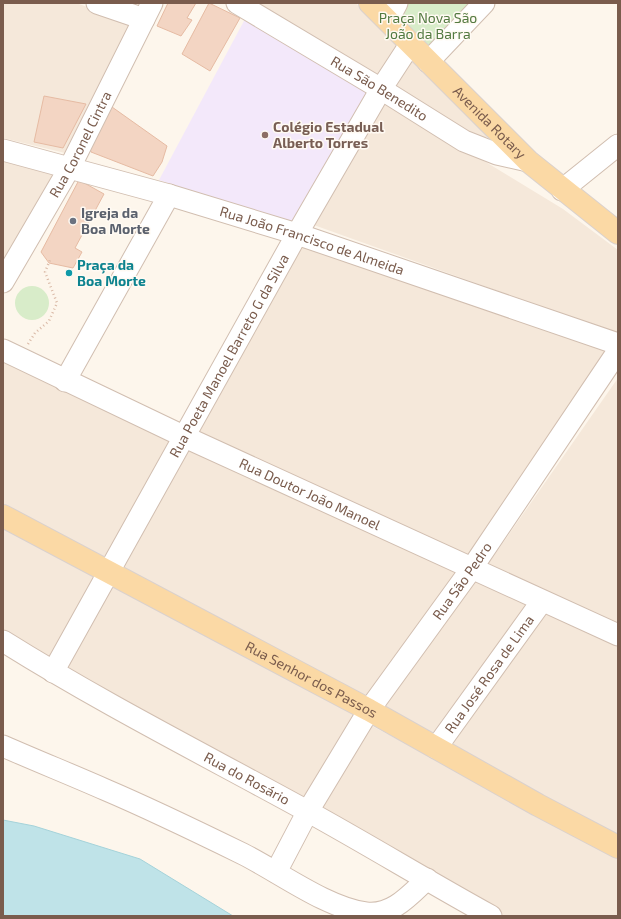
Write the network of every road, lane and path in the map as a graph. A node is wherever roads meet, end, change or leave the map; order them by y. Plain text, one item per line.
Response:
1 (97, 3) edge
2 (237, 3) edge
3 (370, 3) edge
4 (484, 3) edge
5 (148, 11) edge
6 (393, 12) edge
7 (411, 43) junction
8 (428, 62) junction
9 (381, 89) junction
10 (618, 145) edge
11 (3, 150) edge
12 (528, 161) junction
13 (70, 167) junction
14 (562, 190) junction
15 (168, 195) junction
16 (618, 233) edge
17 (297, 234) junction
18 (50, 260) dead end
19 (3, 282) edge
20 (618, 344) edge
21 (618, 351) edge
22 (12, 354) edge
23 (65, 381) junction
24 (185, 437) junction
25 (3, 516) edge
26 (472, 568) junction
27 (110, 573) junction
28 (542, 601) junction
29 (618, 635) edge
30 (3, 641) edge
31 (53, 672) junction
32 (369, 710) junction
33 (3, 746) edge
34 (436, 748) junction
35 (308, 812) junction
36 (618, 847) edge
37 (276, 872) junction
38 (427, 880) junction
39 (491, 916) edge

1 - 5 street
2 - 9 street, Rua São Benedito
3 - 6 main road, Avenida Rotary
4 - 8 street
5 - 13 street, Rua Coronel Cintra
6 - 7 main road, Avenida Rotary
7 - 8 main road, Avenida Rotary
7 - 9 street, Rua Poeta Manoel Barreto G da Silva
8 - 12 main road, Avenida Rotary
9 - 12 street, Rua São Benedito
9 - 17 street, Rua Poeta Manoel Barreto G da Silva
10 - 14 street
11 - 13 street, Rua João Francisco de Almeida
12 - 14 main road, Avenida Rotary
13 - 15 street, Rua João Francisco de Almeida
13 - 19 street, Rua Coronel Cintra
14 - 16 main road, Avenida Rotary
15 - 17 street, Rua João Francisco de Almeida
15 - 23 street
17 - 20 street, Rua João Francisco de Almeida
17 - 24 street, Rua Poeta Manoel Barreto G da Silva
18 - 22 path
21 - 26 street, Rua São Pedro
22 - 23 street, Rua Doutor João Manoel
23 - 24 street, Rua Doutor João Manoel
24 - 26 street, Rua Doutor João Manoel
24 - 27 street, Rua Poeta Manoel Barreto G da Silva
25 - 27 main road, Rua Senhor dos Passos
26 - 28 street, Rua Doutor João Manoel
26 - 32 street, Rua São Pedro
27 - 31 street, Rua Poeta Manoel Barreto G da Silva
27 - 32 main road, Rua Senhor dos Passos
28 - 29 street, Rua Doutor João Manoel
28 - 34 street, Rua José Rosa de Lima
30 - 31 street, Rua do Rosário
31 - 35 street, Rua do Rosário
32 - 34 main road, Rua Senhor dos Passos
32 - 35 street, Rua São Pedro
33 - 37 street
34 - 36 main road, Rua Senhor dos Passos
35 - 37 street, Rua São Pedro
35 - 38 street, Rua do Rosário
37 - 38 street
38 - 39 street, Rua do Rosário

